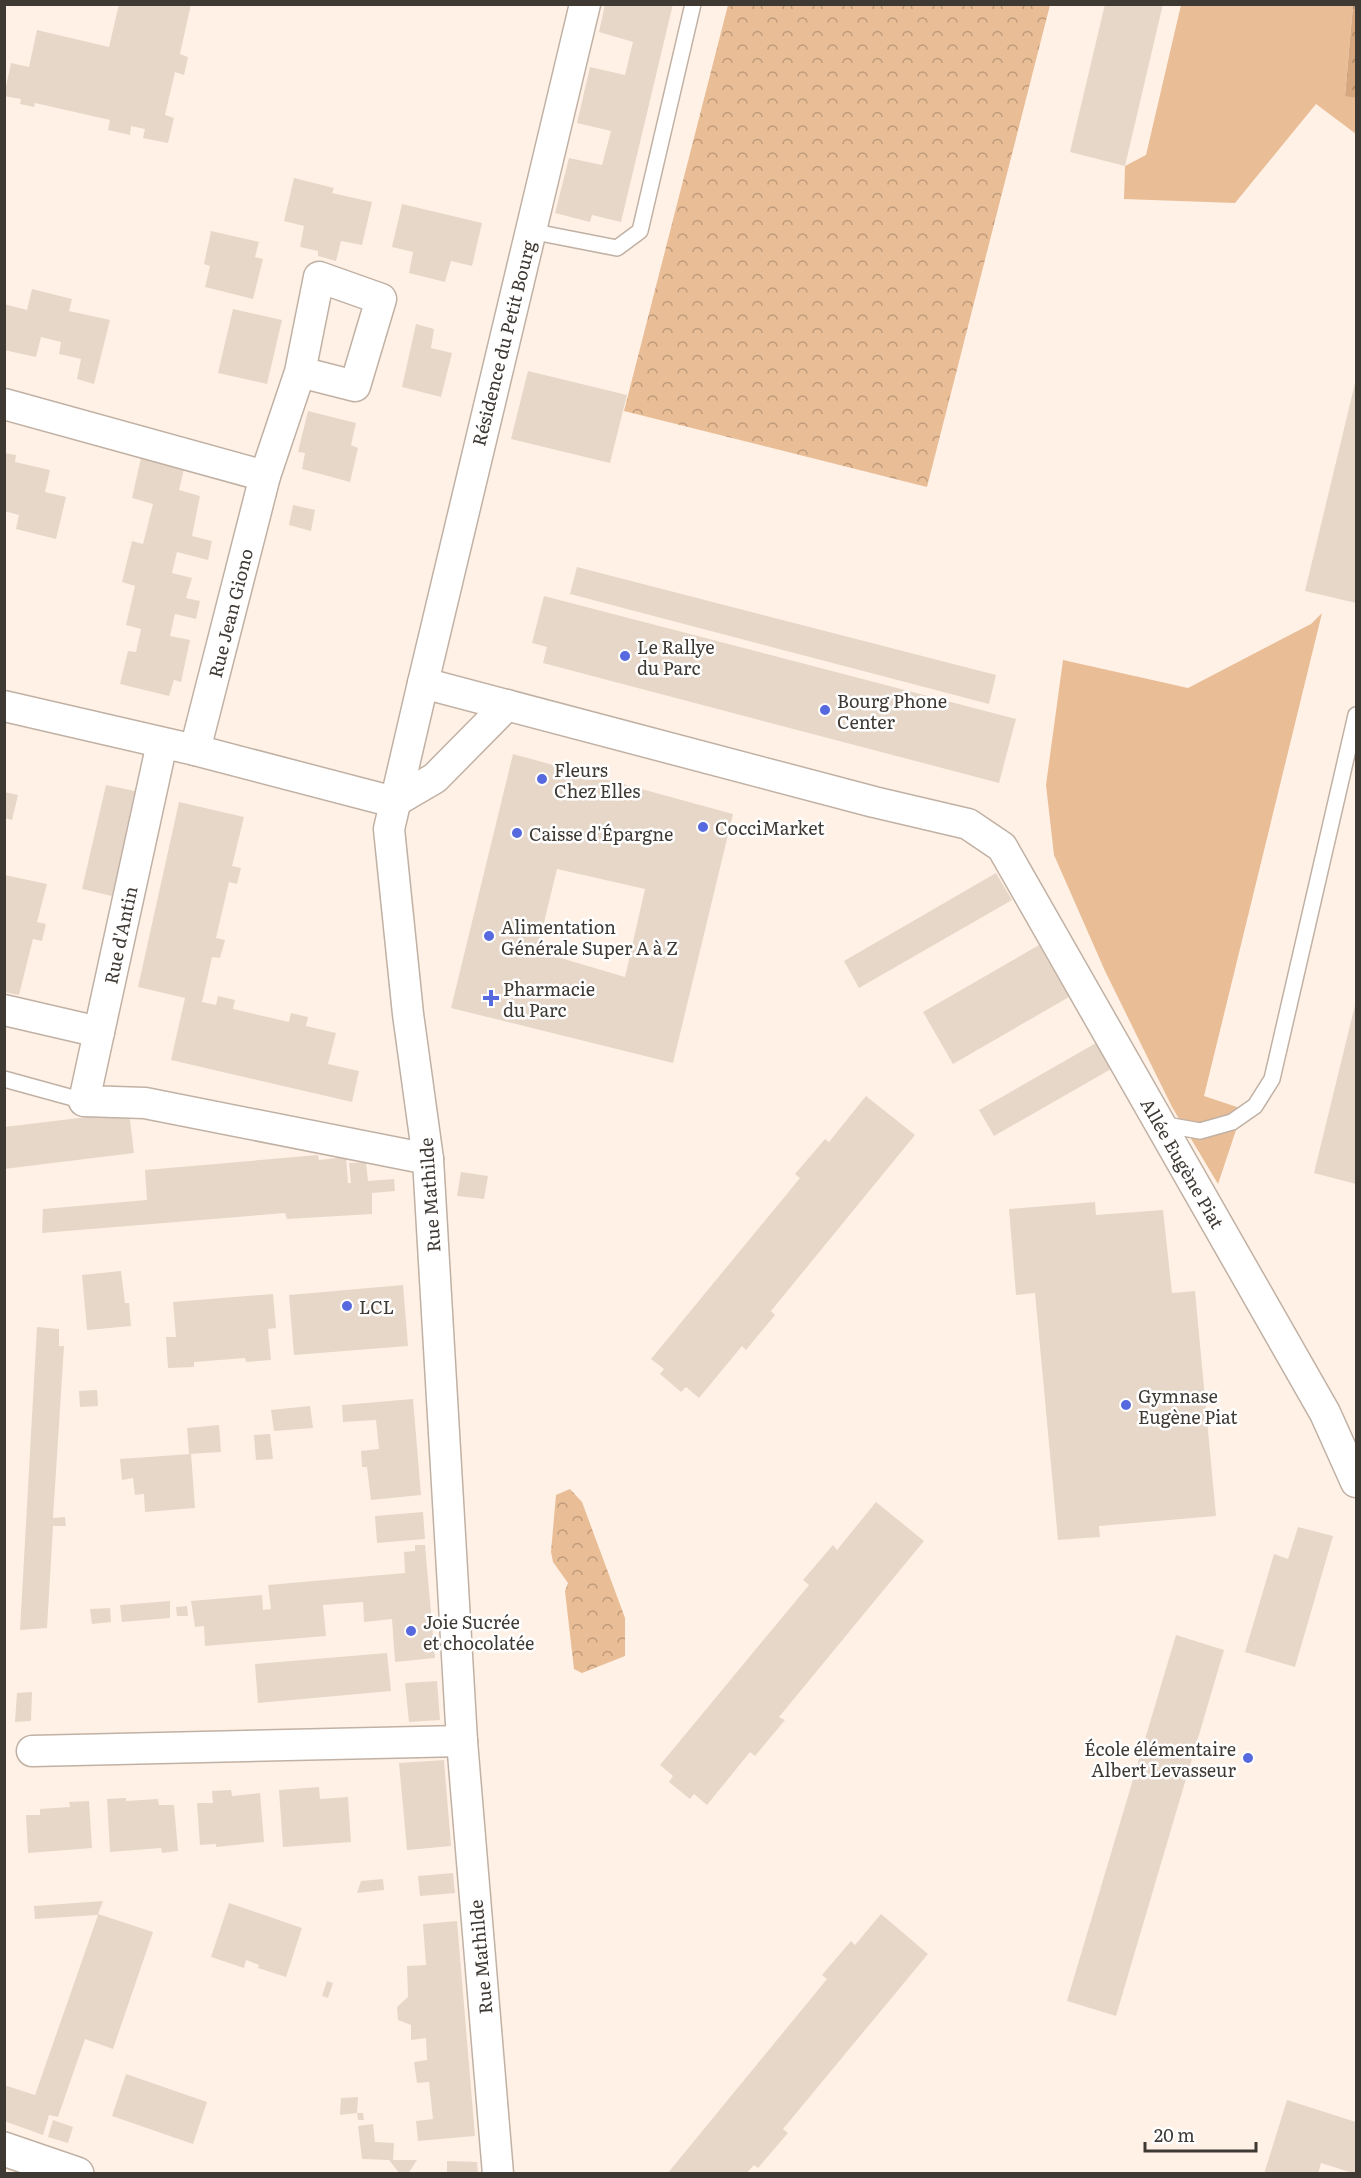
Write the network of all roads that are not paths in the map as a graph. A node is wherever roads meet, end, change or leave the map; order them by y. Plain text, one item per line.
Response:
1 (585, 4) edge
2 (693, 4) edge
3 (530, 231) junction
4 (300, 372) dead end
5 (4, 404) edge
6 (265, 476) junction
7 (423, 683) junction
8 (507, 705) junction
9 (4, 706) edge
10 (1356, 715) edge
11 (162, 743) junction
12 (195, 750) junction
13 (393, 802) junction
14 (4, 1010) edge
15 (99, 1032) junction
16 (4, 1079) edge
17 (84, 1101) junction
18 (1161, 1124) junction
19 (428, 1159) junction
20 (1356, 1482) edge
21 (462, 1741) junction
22 (32, 1751) dead end
23 (4, 2149) edge
24 (77, 2174) edge
25 (498, 2174) edge

1 - 3 street, Résidence du Petit Bourg
2 - 3 lane
3 - 7 street, Résidence du Petit Bourg
4 - 6 street, Rue Jean Giono
5 - 6 street
6 - 12 street, Rue Jean Giono
7 - 8 street
7 - 13 street, Résidence du Petit Bourg
8 - 13 street
8 - 18 street, Allée Eugène Piat
9 - 11 street
10 - 18 lane
11 - 12 street
11 - 15 street, Rue d'Antin
12 - 13 street
13 - 19 street, Rue Mathilde
14 - 15 street
15 - 17 street, Rue d'Antin
16 - 17 lane
17 - 19 street
18 - 20 street, Allée Eugène Piat
19 - 21 street, Rue Mathilde
21 - 22 street
21 - 25 street, Rue Mathilde
23 - 24 street

